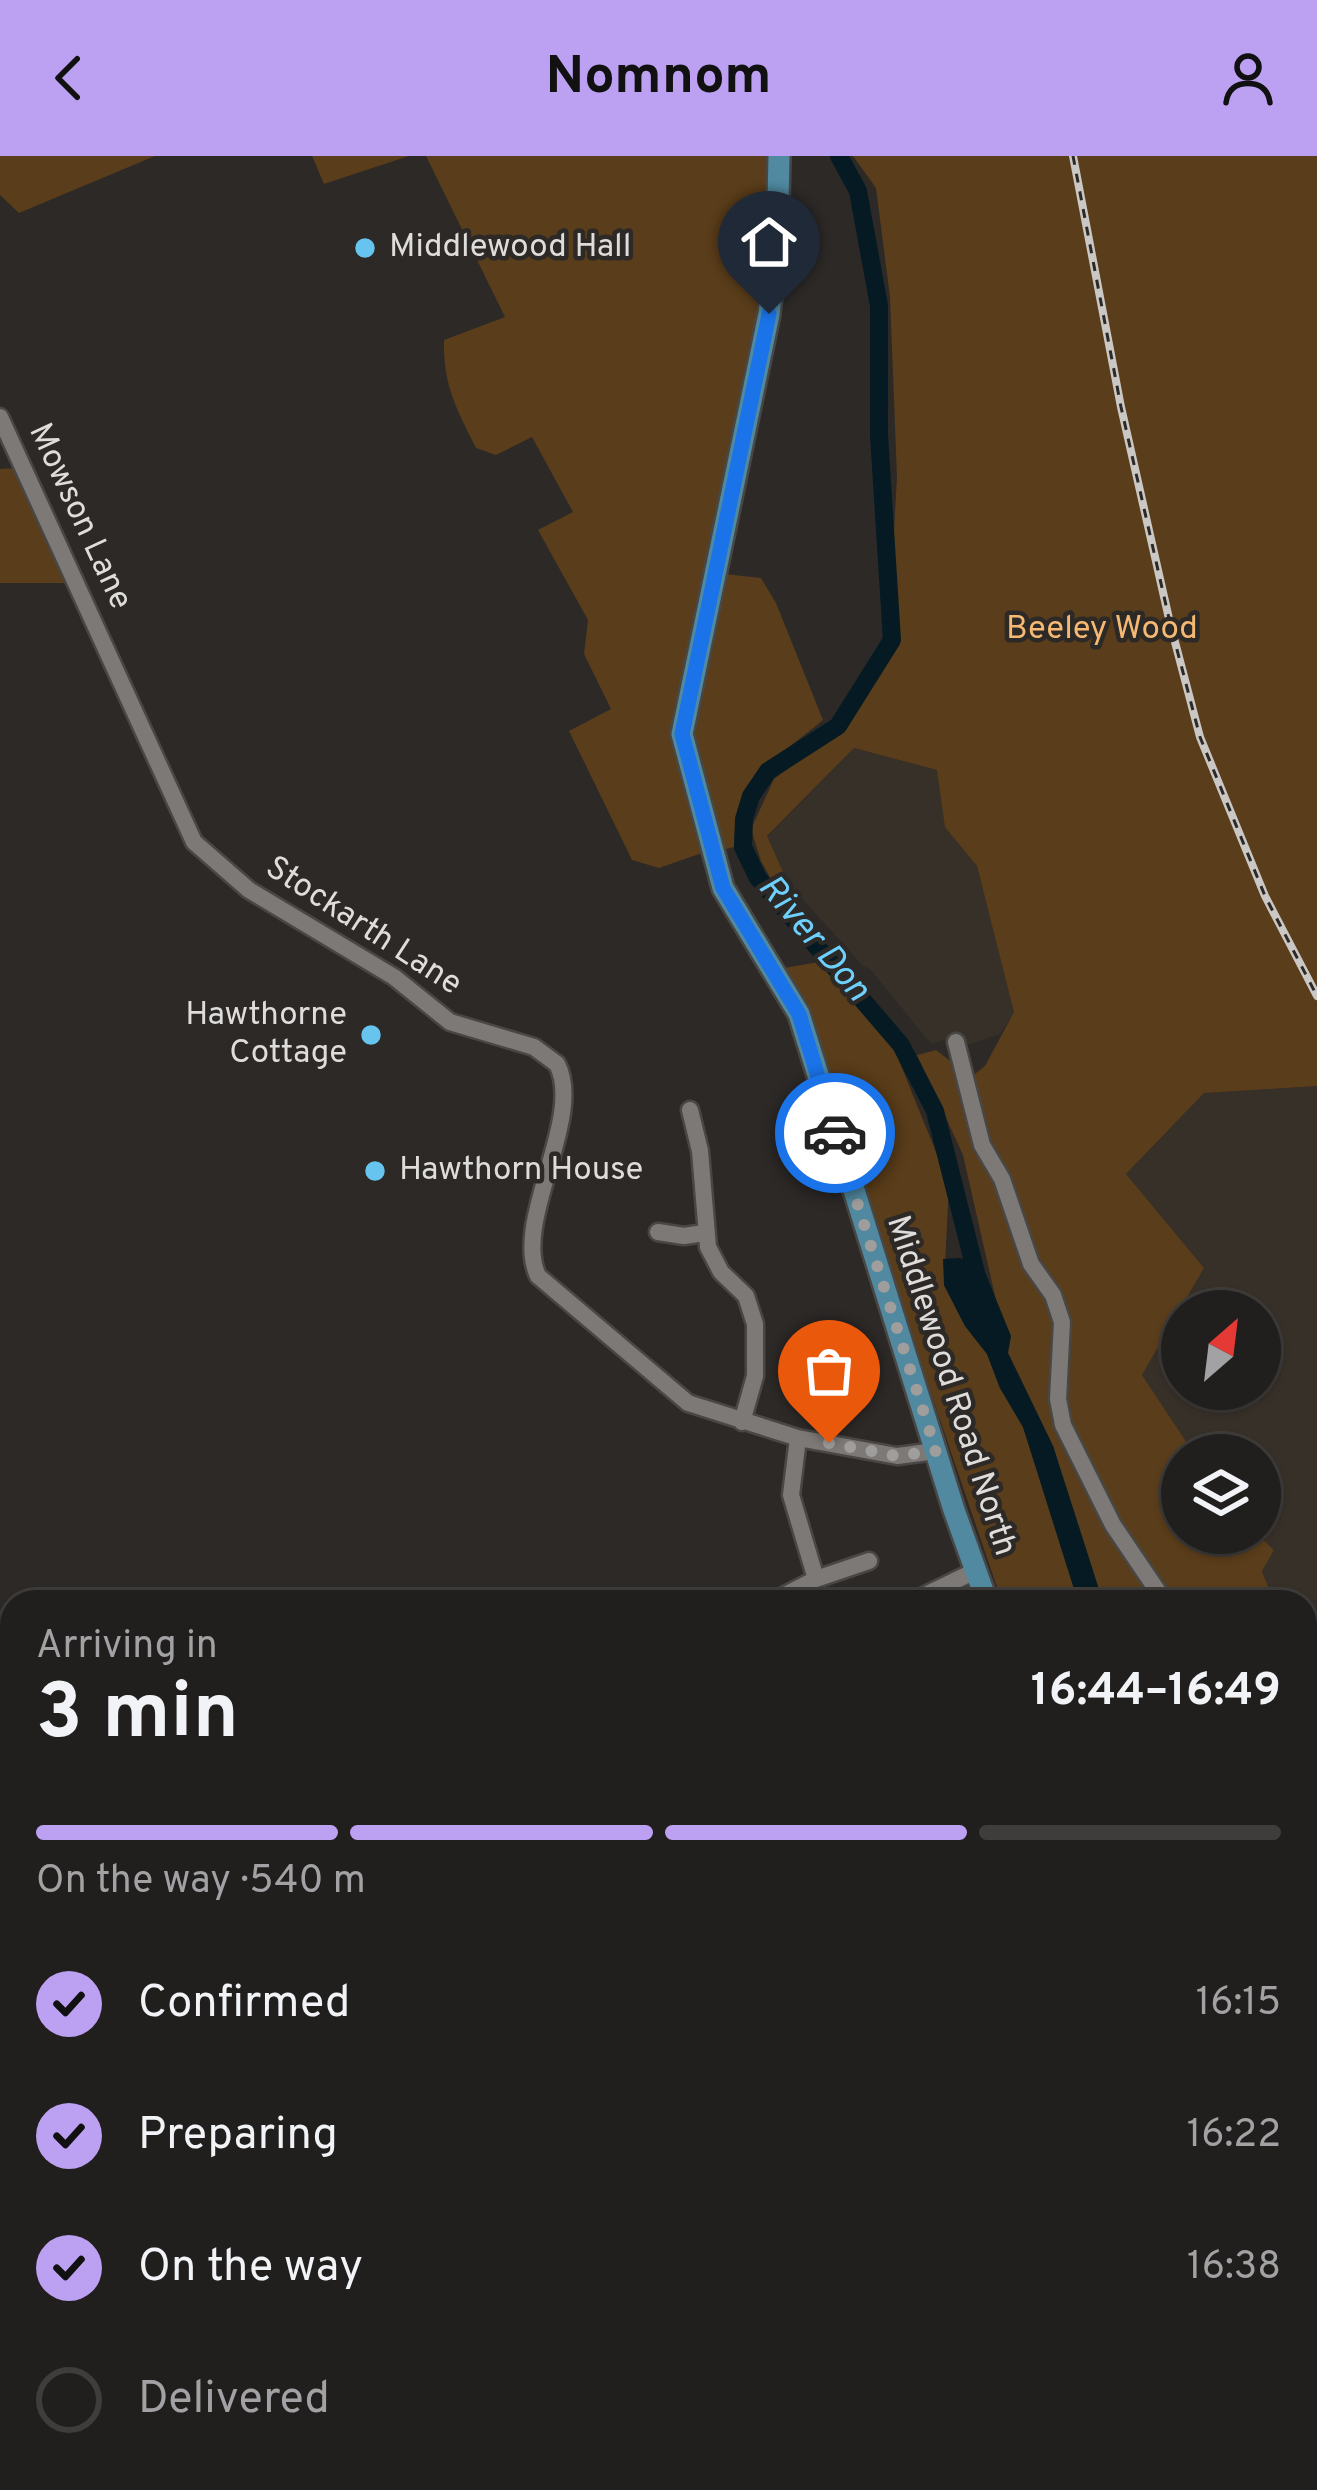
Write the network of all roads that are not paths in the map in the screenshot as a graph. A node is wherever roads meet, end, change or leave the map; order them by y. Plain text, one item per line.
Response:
1 (779, 156) edge
2 (0, 417) edge
3 (104, 642) joint
4 (956, 1042) dead end
5 (690, 1110) dead end
6 (658, 1232) dead end
7 (704, 1233) junction
8 (742, 1422) junction
9 (798, 1438) junction
10 (936, 1451) junction
11 (869, 1561) dead end
12 (975, 1571) junction
13 (816, 1579) junction
14 (795, 1590) edge
15 (936, 1590) edge
16 (982, 1590) edge
17 (1157, 1590) edge

1 - 10 main road, Middlewood Road North
2 - 3 street, Mowson Lane
3 - 8 street, Stockarth Lane
4 - 17 street
5 - 7 street
6 - 7 street
7 - 8 street
8 - 9 street, Stockarth Lane
9 - 10 street, Stockarth Lane
9 - 13 street
10 - 12 main road, Middlewood Road North
11 - 13 street
12 - 15 street
12 - 16 main road, Middlewood Road North
13 - 14 street

